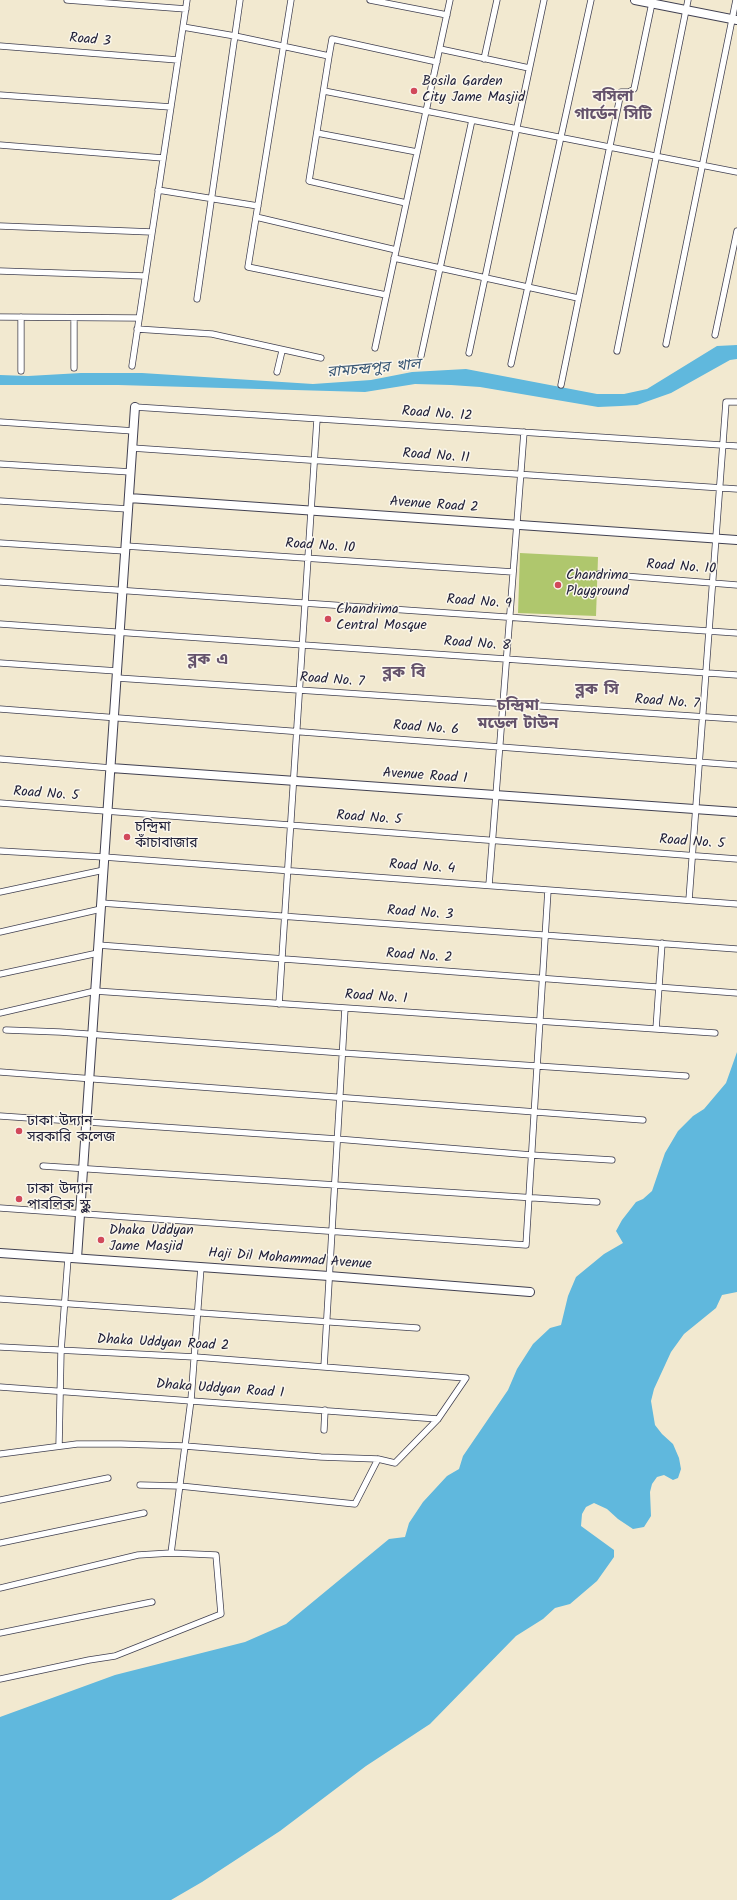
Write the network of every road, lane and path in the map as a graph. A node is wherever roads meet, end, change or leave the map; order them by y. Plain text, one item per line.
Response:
1 (67, 0) edge
2 (187, 0) edge
3 (240, 0) edge
4 (291, 0) edge
5 (370, 0) edge
6 (450, 0) edge
7 (497, 0) edge
8 (544, 0) edge
9 (591, 0) edge
10 (688, 0) edge
11 (736, 0) edge
12 (644, 1) edge
13 (186, 9) junction
14 (686, 10) junction
15 (447, 15) junction
16 (735, 19) edge
17 (183, 27) junction
18 (235, 36) junction
19 (0, 46) edge
20 (284, 46) junction
21 (440, 49) junction
22 (329, 56) junction
23 (484, 58) junction
24 (178, 60) junction
25 (437, 62) junction
26 (529, 68) junction
27 (324, 91) junction
28 (0, 95) edge
29 (171, 107) junction
30 (426, 111) junction
31 (472, 120) junction
32 (516, 128) junction
33 (317, 134) junction
34 (561, 137) junction
35 (0, 145) edge
36 (610, 147) junction
37 (417, 152) junction
38 (656, 156) junction
39 (163, 158) junction
40 (702, 165) junction
41 (737, 172) edge
42 (158, 190) junction
43 (212, 197) junction
44 (406, 203) junction
45 (258, 206) junction
46 (256, 217) junction
47 (0, 226) edge
48 (152, 232) junction
49 (737, 232) edge
50 (396, 250) junction
51 (394, 258) junction
52 (440, 268) junction
53 (0, 271) edge
54 (145, 276) junction
55 (485, 278) junction
56 (528, 287) junction
57 (386, 295) junction
58 (578, 298) junction
59 (197, 299) dead end
60 (0, 317) edge
61 (21, 317) junction
62 (74, 318) junction
63 (139, 318) junction
64 (137, 329) junction
65 (715, 335) dead end
66 (666, 344) dead end
67 (375, 348) dead end
68 (282, 351) junction
69 (618, 351) dead end
70 (469, 353) dead end
71 (421, 356) dead end
72 (321, 358) dead end
73 (511, 364) dead end
74 (132, 366) dead end
75 (74, 368) dead end
76 (21, 371) dead end
77 (277, 372) dead end
78 (561, 385) dead end
79 (737, 402) edge
80 (135, 406) joint
81 (317, 419) junction
82 (0, 422) edge
83 (134, 431) junction
84 (524, 432) junction
85 (723, 446) junction
86 (737, 446) edge
87 (132, 448) junction
88 (314, 461) junction
89 (0, 464) edge
90 (131, 472) junction
91 (521, 474) junction
92 (720, 488) junction
93 (737, 489) edge
94 (129, 498) junction
95 (0, 501) edge
96 (128, 509) junction
97 (311, 510) junction
98 (517, 525) junction
99 (716, 538) junction
100 (737, 540) edge
101 (0, 543) edge
102 (126, 548) junction
103 (308, 558) junction
104 (513, 572) junction
105 (599, 574) dead end
106 (0, 582) edge
107 (713, 583) junction
108 (737, 585) edge
109 (123, 591) junction
110 (305, 604) junction
111 (510, 617) junction
112 (0, 624) edge
113 (709, 631) junction
114 (120, 632) junction
115 (737, 633) edge
116 (302, 645) junction
117 (506, 659) junction
118 (0, 663) edge
119 (706, 672) junction
120 (737, 674) edge
121 (117, 675) junction
122 (299, 690) junction
123 (503, 704) junction
124 (0, 709) edge
125 (703, 717) junction
126 (114, 718) junction
127 (737, 720) edge
128 (297, 732) junction
129 (500, 747) junction
130 (0, 759) edge
131 (699, 762) junction
132 (737, 765) edge
133 (110, 768) junction
134 (293, 781) junction
135 (496, 795) junction
136 (0, 803) edge
137 (696, 809) junction
138 (108, 811) junction
139 (737, 812) edge
140 (291, 825) junction
141 (492, 840) junction
142 (0, 851) edge
143 (692, 855) junction
144 (104, 857) junction
145 (737, 859) edge
146 (104, 870) junction
147 (288, 871) junction
148 (489, 885) junction
149 (548, 890) junction
150 (0, 892) edge
151 (689, 900) junction
152 (737, 904) edge
153 (101, 906) junction
154 (285, 916) junction
155 (0, 932) edge
156 (545, 935) junction
157 (662, 943) junction
158 (98, 949) junction
159 (737, 949) edge
160 (282, 959) junction
161 (0, 974) edge
162 (542, 978) junction
163 (659, 987) junction
164 (95, 991) junction
165 (737, 992) edge
166 (279, 1004) junction
167 (345, 1008) junction
168 (0, 1013) edge
169 (540, 1021) junction
170 (656, 1029) junction
171 (6, 1030) dead end
172 (715, 1033) dead end
173 (92, 1034) junction
174 (343, 1053) junction
175 (537, 1066) junction
176 (0, 1072) edge
177 (686, 1076) dead end
178 (89, 1078) junction
179 (340, 1097) junction
180 (534, 1112) junction
181 (0, 1116) edge
182 (643, 1120) dead end
183 (86, 1122) junction
184 (337, 1139) junction
185 (531, 1155) junction
186 (612, 1160) dead end
187 (43, 1166) dead end
188 (83, 1168) junction
189 (335, 1185) junction
190 (529, 1198) junction
191 (597, 1202) dead end
192 (0, 1208) edge
193 (80, 1213) junction
194 (332, 1231) junction
195 (0, 1253) edge
196 (68, 1258) junction
197 (77, 1258) junction
198 (201, 1267) junction
199 (329, 1276) junction
200 (530, 1292) dead end
201 (0, 1299) edge
202 (65, 1304) junction
203 (197, 1314) junction
204 (326, 1323) junction
205 (417, 1328) dead end
206 (0, 1347) edge
207 (61, 1351) junction
208 (195, 1357) junction
209 (324, 1368) junction
210 (0, 1387) edge
211 (60, 1391) junction
212 (192, 1400) junction
213 (325, 1410) junction
214 (438, 1418) junction
215 (324, 1430) dead end
216 (59, 1446) junction
217 (184, 1446) junction
218 (0, 1454) edge
219 (378, 1459) junction
220 (108, 1478) dead end
221 (140, 1485) dead end
222 (180, 1486) junction
223 (0, 1500) edge
224 (144, 1513) dead end
225 (0, 1543) edge
226 (171, 1553) junction
227 (0, 1588) edge
228 (152, 1602) dead end
229 (0, 1633) edge
230 (0, 1679) edge

1 - 13 street
2 - 13 street
3 - 18 street
4 - 20 street
5 - 15 street
6 - 15 street
7 - 23 street
8 - 26 street
9 - 34 street
10 - 14 street
11 - 16 street
12 - 14 street
12 - 36 street
13 - 17 street
14 - 16 street
14 - 38 street
15 - 21 street
16 - 40 street
17 - 18 street
17 - 24 street
18 - 20 street
18 - 43 street
19 - 24 street, Road 3
20 - 22 street
20 - 45 street
21 - 23 street
21 - 25 street
22 - 25 street
22 - 27 street
23 - 26 street
24 - 29 street
25 - 30 street
26 - 32 street
27 - 30 street
27 - 33 street
28 - 29 street
29 - 39 street
30 - 31 street
30 - 37 street
31 - 32 street
31 - 52 street
32 - 34 street
32 - 55 street
33 - 37 street
33 - 44 street
34 - 36 street
34 - 56 street
35 - 39 street
36 - 38 street
36 - 58 street
37 - 44 street
38 - 40 street
38 - 69 street
39 - 42 street
40 - 41 street
40 - 66 street
42 - 43 street
42 - 48 street
43 - 45 street
43 - 59 street
44 - 50 street
45 - 46 street
46 - 50 street
46 - 57 street
47 - 48 street
48 - 54 street
49 - 65 street
50 - 51 street
51 - 52 street
51 - 57 street
52 - 55 street
52 - 71 street
53 - 54 street
54 - 63 street
55 - 56 street
55 - 70 street
56 - 58 street
56 - 73 street
57 - 67 street
58 - 78 street
60 - 61 street
61 - 62 street
61 - 76 street
62 - 63 street
62 - 75 street
63 - 64 street
64 - 68 street
64 - 74 street
68 - 72 street
68 - 77 street
79 - 85 street
80 - 81 street, Road No. 12
80 - 83 street
81 - 84 street, Road No. 12
81 - 88 street
82 - 83 street
83 - 87 street
84 - 85 street, Road No. 12
84 - 91 street
85 - 86 street, Road No. 12
85 - 92 street
87 - 88 street, Road No. 11
87 - 90 street
88 - 91 street, Road No. 11
88 - 97 street
89 - 90 street
90 - 94 street
91 - 92 street, Road No. 11
91 - 98 street
92 - 93 street, Road No. 11
92 - 99 street
94 - 96 street
94 - 97 street, Avenue Road 2
95 - 96 street
96 - 102 street
97 - 98 street, Avenue Road 2
97 - 103 street
98 - 99 street, Avenue Road 2
98 - 104 street
99 - 100 street, Avenue Road 2
99 - 107 street
101 - 102 street, Road No. 10
102 - 103 street, Road No. 10
102 - 109 street
103 - 104 street, Road No. 10
103 - 110 street
104 - 111 street
105 - 107 street, Road No. 10
106 - 109 street, Road No. 9
107 - 108 street, Road No. 10
107 - 113 street
109 - 110 street, Road No. 9
109 - 114 street
110 - 111 street, Road No. 9
110 - 116 street
111 - 113 street, Road No. 9
111 - 117 street
112 - 114 street, Road No. 8
113 - 115 street, Road No. 9
113 - 119 street
114 - 116 street, Road No. 8
114 - 121 street
116 - 117 street, Road No. 8
116 - 122 street
117 - 119 street, Road No. 8
117 - 123 street
118 - 121 street, Road No. 7
119 - 120 street, Road No. 8
119 - 125 street
121 - 122 street, Road No. 7
121 - 126 street
122 - 123 street, Road No. 7
122 - 128 street
123 - 125 street, Road No. 7
123 - 129 street
124 - 126 street, Road No. 6
125 - 127 street, Road No. 7
125 - 131 street
126 - 128 street, Road No. 6
126 - 133 street
128 - 129 street, Road No. 6
128 - 134 street
129 - 131 street, Road No. 6
129 - 135 street
130 - 133 street
131 - 132 street, Road No. 6
131 - 137 street
133 - 134 street, Avenue Road 1
133 - 138 street
134 - 135 street, Avenue Road 1
134 - 140 street
135 - 137 street, Avenue Road 1
135 - 141 street
136 - 138 street, Road No. 5
137 - 139 street, Avenue Road 1
137 - 143 street
138 - 140 street, Road No. 5
138 - 144 street
140 - 141 street, Road No. 5
140 - 147 street
141 - 143 street, Road No. 5
141 - 148 street
142 - 144 street, Road No. 4
143 - 145 street, Road No. 5
143 - 151 street
144 - 146 street
144 - 147 street, Road No. 4
146 - 150 street
146 - 153 street
147 - 148 street, Road No. 4
147 - 154 street
148 - 149 street, Road No. 4
149 - 151 street, Road No. 4
149 - 156 street
151 - 152 street, Road No. 4
153 - 154 street, Road No. 3
153 - 155 street, Road No. 3
153 - 158 street
154 - 156 street, Road No. 3
154 - 160 street
156 - 157 street, Road No. 3
156 - 162 street
157 - 159 street, Road No. 3
157 - 163 street
158 - 160 street, Road No. 2
158 - 161 street, Road No. 2
158 - 164 street
160 - 162 street, Road No. 2
160 - 166 street
162 - 163 street, Road No. 2
162 - 169 street
163 - 165 street, Road No. 2
163 - 170 street
164 - 166 street, Road No. 1
164 - 168 street, Road No. 1
164 - 173 street
166 - 167 street, Road No. 1
167 - 169 street, Road No. 1
167 - 174 street
169 - 170 street, Road No. 1
169 - 175 street
170 - 172 street, Road No. 1
171 - 173 street
173 - 174 street
173 - 178 street
174 - 175 street
174 - 179 street
175 - 177 street
175 - 180 street
176 - 178 street
178 - 179 street
178 - 183 street
179 - 180 street
179 - 184 street
180 - 182 street
180 - 185 street
181 - 183 street
183 - 184 street
183 - 188 street
184 - 185 street
184 - 189 street
185 - 186 street
185 - 190 street
187 - 188 street
188 - 189 street
188 - 193 street
189 - 190 street
189 - 194 street
190 - 191 street
190 - 194 street
192 - 193 street
193 - 194 street
193 - 197 street
194 - 199 street
195 - 196 street, Haji Dil Mohammad Avenue
196 - 197 street, Haji Dil Mohammad Avenue
196 - 202 street
197 - 198 street, Haji Dil Mohammad Avenue
198 - 199 street, Haji Dil Mohammad Avenue
198 - 203 street
199 - 200 street, Haji Dil Mohammad Avenue
199 - 204 street
201 - 202 street
202 - 203 street
202 - 207 street
203 - 204 street
203 - 208 street
204 - 205 street
204 - 209 street
206 - 207 street, Dhaka Uddyan Road 2
207 - 208 street, Dhaka Uddyan Road 2
207 - 211 street
208 - 209 street, Dhaka Uddyan Road 2
208 - 212 street
209 - 214 street, Dhaka Uddyan Road 2
210 - 211 street, Dhaka Uddyan Road 1
211 - 212 street, Dhaka Uddyan Road 1
211 - 216 street
212 - 213 street, Dhaka Uddyan Road 1
212 - 217 street
213 - 214 street, Dhaka Uddyan Road 1
213 - 215 street
214 - 219 street
216 - 217 street
216 - 218 street
217 - 219 street
217 - 222 street
219 - 222 street
220 - 223 street
221 - 222 street
222 - 226 street
224 - 225 street
226 - 227 street
226 - 230 street
228 - 229 street

